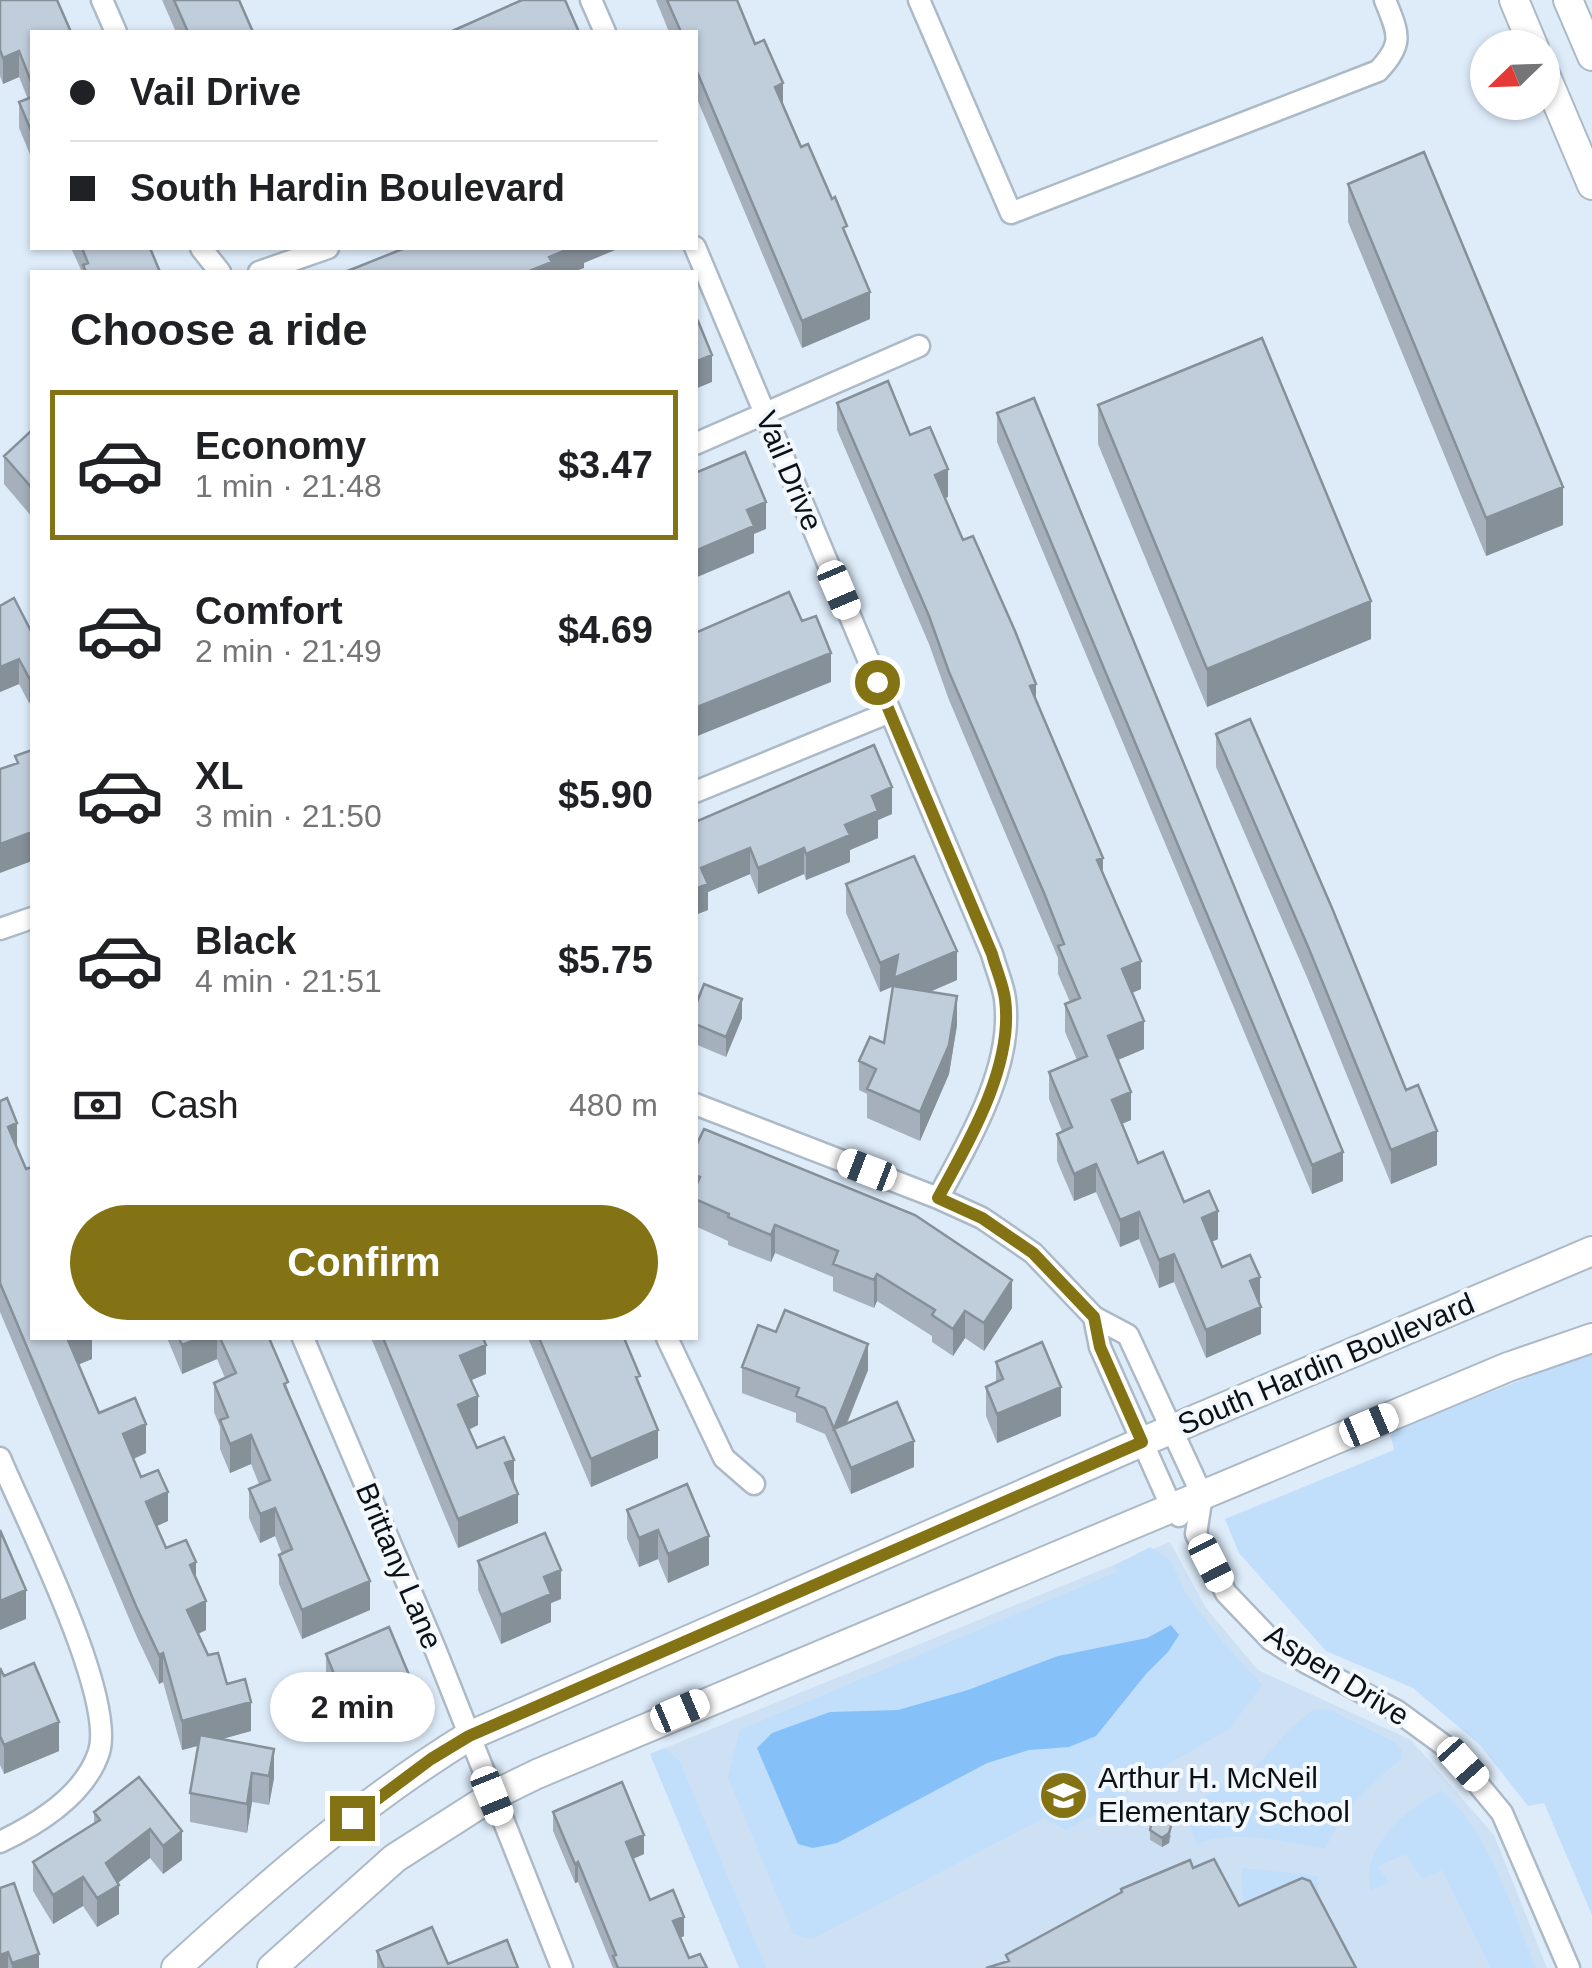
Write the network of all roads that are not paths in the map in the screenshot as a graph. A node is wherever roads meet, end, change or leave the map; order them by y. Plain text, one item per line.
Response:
1 (102, 0) edge
2 (591, 0) edge
3 (919, 0) edge
4 (1385, 0) edge
5 (1514, 0) edge
6 (1568, 0) edge
7 (115, 30) edge
8 (604, 30) edge
9 (1526, 30) edge
10 (1592, 56) edge
11 (1560, 109) edge
12 (1592, 185) edge
13 (203, 250) edge
14 (322, 250) edge
15 (696, 250) edge
16 (218, 270) edge
17 (265, 270) edge
18 (918, 346) dead end
19 (765, 413) junction
20 (698, 443) edge
21 (890, 712) junction
22 (698, 791) edge
23 (30, 919) edge
24 (0, 929) edge
25 (698, 1105) edge
26 (938, 1198) junction
27 (1592, 1251) edge
28 (1094, 1317) junction
29 (1592, 1338) edge
30 (304, 1340) edge
31 (668, 1340) edge
32 (1174, 1429) junction
33 (1142, 1442) junction
34 (0, 1458) edge
35 (754, 1484) dead end
36 (1202, 1495) junction
37 (1171, 1506) junction
38 (1196, 1534) junction
39 (469, 1736) junction
40 (492, 1796) junction
41 (0, 1842) edge
42 (176, 1968) edge
43 (272, 1968) edge
44 (562, 1968) edge
45 (1569, 1968) edge

1 - 7 street
2 - 8 street
3 - 4 street
5 - 9 main road
6 - 10 main road
11 - 12 main road
13 - 16 street
14 - 17 street
15 - 19 street, Vail Drive
18 - 19 street
19 - 20 street
19 - 21 street, Vail Drive
21 - 22 street
21 - 26 street, Vail Drive
23 - 24 street
25 - 26 street, Aspen Drive
26 - 28 street, Aspen Drive
27 - 32 main road, South Hardin Boulevard
28 - 32 street, Aspen Drive
28 - 33 street, Aspen Drive
29 - 36 main road
30 - 39 street, Brittany Lane
31 - 35 street
32 - 33 main road, South Hardin Boulevard
32 - 36 street, Aspen Drive
33 - 37 street, Aspen Drive
33 - 39 main road, South Hardin Boulevard
34 - 41 street
36 - 37 main road
36 - 38 street
37 - 38 street, Aspen Drive
37 - 40 main road
38 - 45 street, Aspen Drive
39 - 40 street, Brittany Lane
39 - 42 main road, South Hardin Boulevard
40 - 43 main road
40 - 44 street, Brittany Lane

